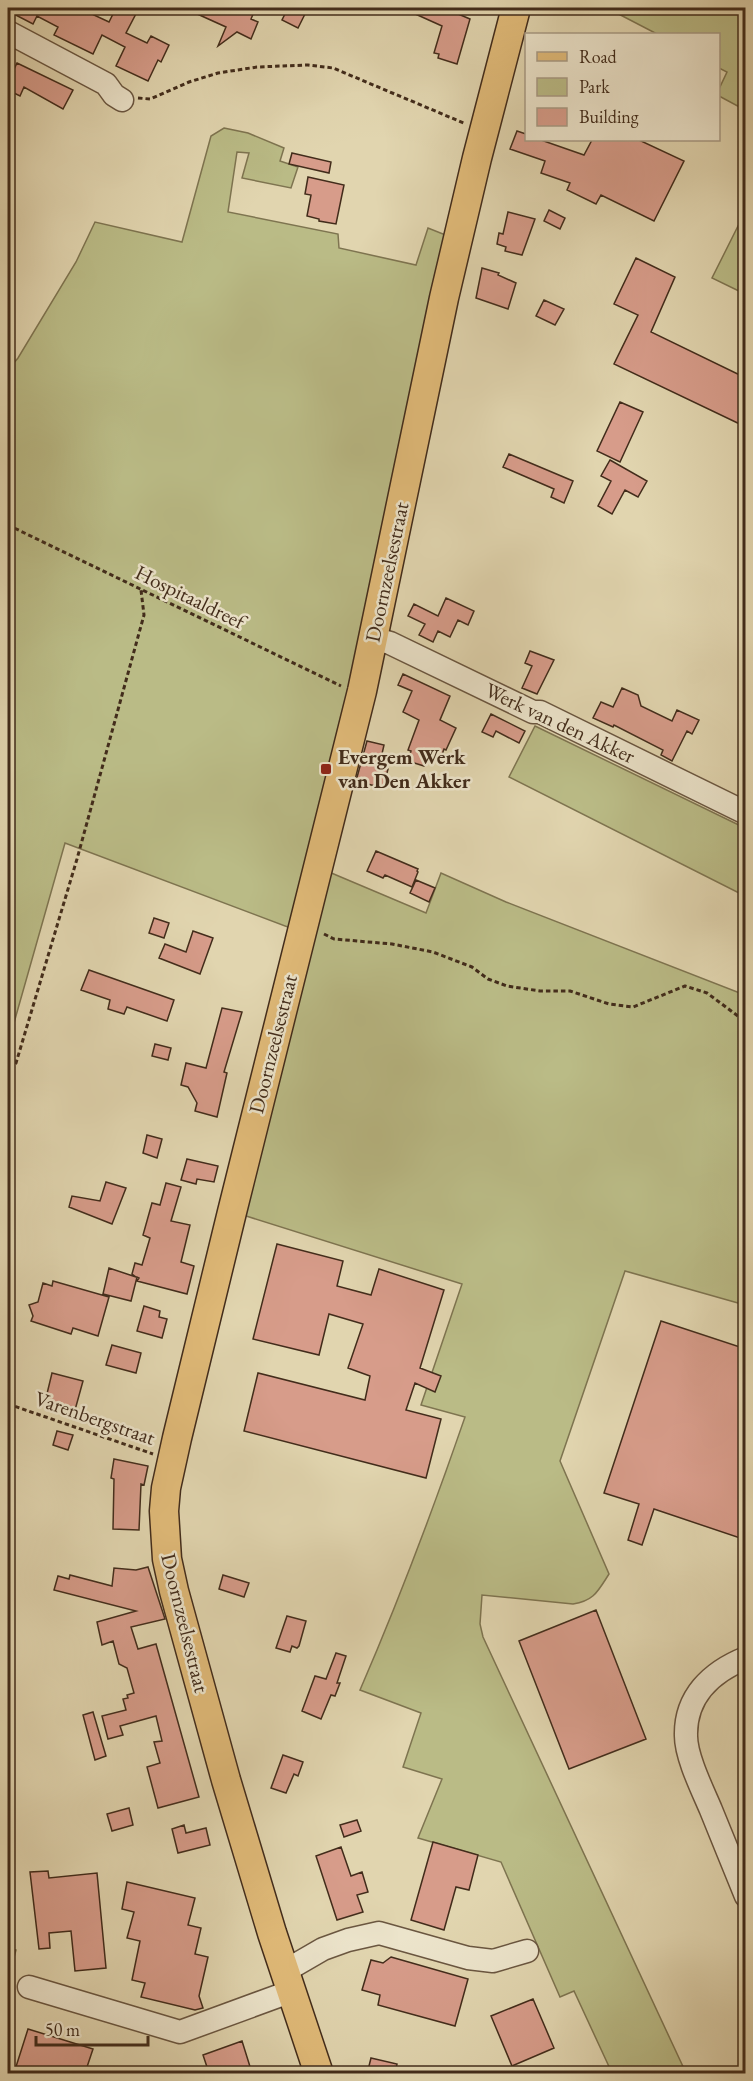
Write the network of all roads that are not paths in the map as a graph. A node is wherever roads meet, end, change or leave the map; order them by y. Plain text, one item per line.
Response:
1 (516, 8) edge
2 (8, 32) edge
3 (122, 100) road end
4 (373, 638) junction
5 (746, 813) edge
6 (746, 1658) edge
7 (746, 1896) edge
8 (527, 1951) dead end
9 (288, 1981) junction
10 (29, 1987) dead end
11 (319, 2073) edge

1 - 4 main road, Doornzeelsestraat
2 - 3 street
4 - 5 street, Werk van den Akker
4 - 9 main road, Doornzeelsestraat
6 - 7 street
8 - 9 street
9 - 10 street
9 - 11 main road, Doornzeelsestraat

